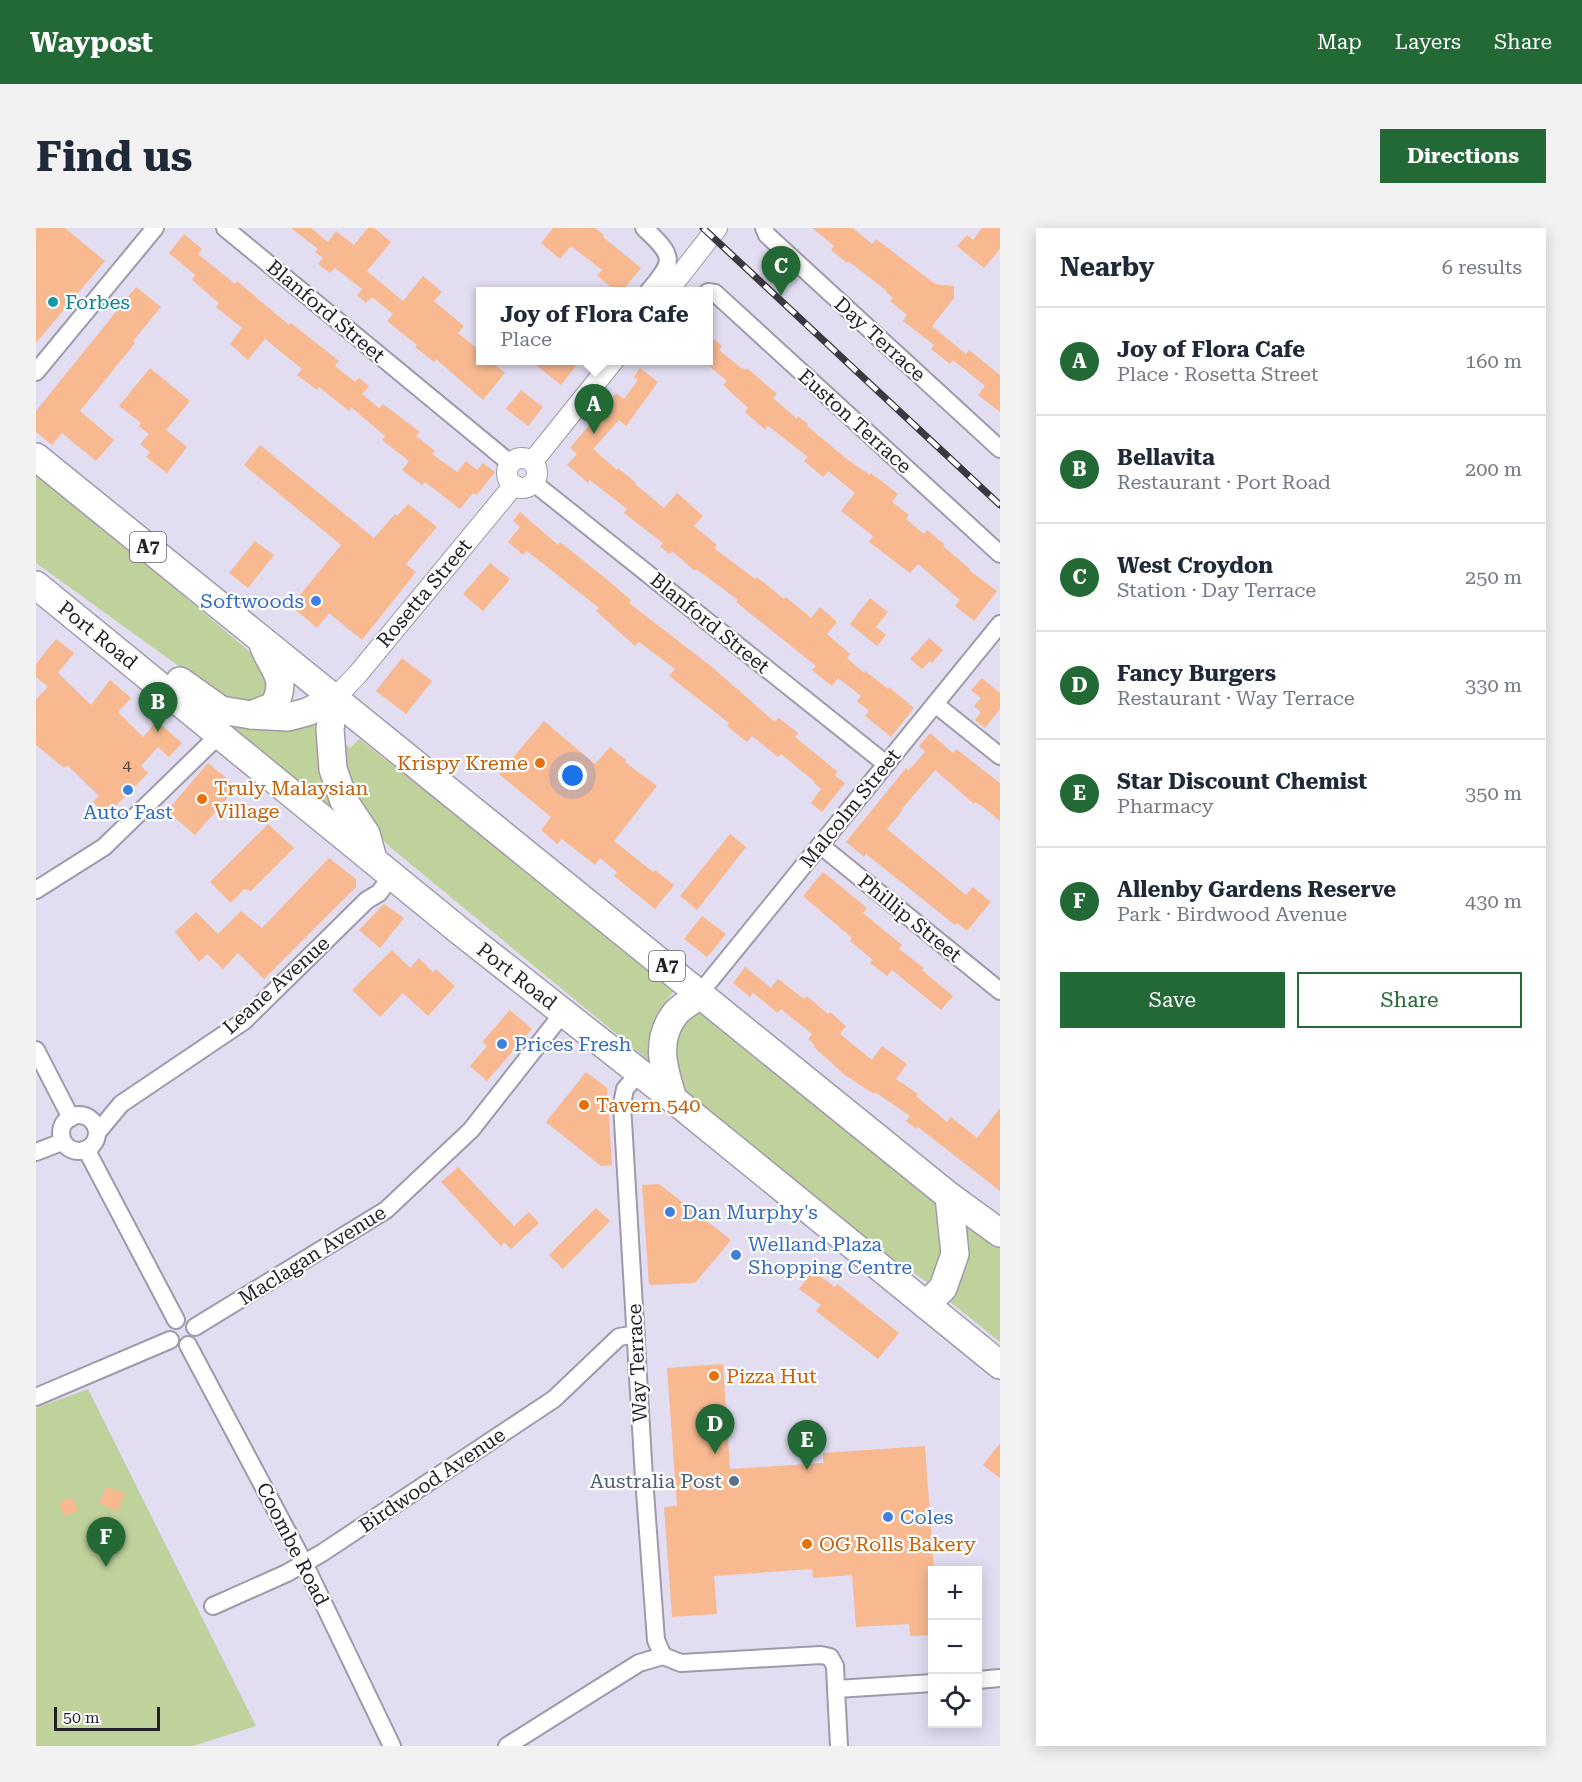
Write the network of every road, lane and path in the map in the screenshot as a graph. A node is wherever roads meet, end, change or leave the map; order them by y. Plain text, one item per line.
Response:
1 (154, 228) edge
2 (225, 228) edge
3 (644, 228) edge
4 (717, 228) edge
5 (765, 232) edge
6 (651, 287) edge
7 (669, 287) edge
8 (713, 293) edge
9 (609, 365) edge
10 (36, 372) edge
11 (1000, 449) edge
12 (36, 457) edge
13 (532, 461) junction
14 (510, 463) junction
15 (534, 483) junction
16 (514, 485) junction
17 (1000, 554) edge
18 (36, 585) edge
19 (1000, 624) edge
20 (260, 638) junction
21 (147, 674) junction
22 (334, 699) junction
23 (935, 704) junction
24 (251, 715) junction
25 (219, 735) junction
26 (1000, 756) edge
27 (886, 764) junction
28 (820, 845) junction
29 (382, 867) junction
30 (36, 890) edge
31 (1000, 991) edge
32 (700, 993) junction
33 (563, 1013) junction
34 (36, 1050) edge
35 (639, 1073) junction
36 (673, 1099) junction
37 (71, 1118) junction
38 (97, 1133) junction
39 (62, 1142) junction
40 (86, 1149) junction
41 (36, 1152) edge
42 (949, 1196) junction
43 (1000, 1233) edge
44 (926, 1305) junction
45 (176, 1320) junction
46 (195, 1327) junction
47 (636, 1334) junction
48 (170, 1340) junction
49 (188, 1345) junction
50 (1000, 1365) edge
51 (36, 1397) edge
52 (304, 1563) junction
53 (213, 1606) dead end
54 (663, 1656) junction
55 (1000, 1678) edge
56 (982, 1680) edge
57 (928, 1683) edge
58 (836, 1689) junction
59 (392, 1746) edge
60 (507, 1746) edge
61 (839, 1746) edge

1 - 10 street
2 - 14 street, Blanford Street
3 - 6 street
4 - 7 street
5 - 11 street, Day Terrace
8 - 17 street, Euston Terrace
9 - 13 street
12 - 20 highway, A7
13 - 14 street
13 - 15 street
14 - 16 street
15 - 16 street
15 - 27 street, Blanford Street
16 - 22 street, Rosetta Street
18 - 21 highway, Port Road
19 - 23 street, Malcolm Street
20 - 22 highway, A7
20 - 24 highway
21 - 24 highway
21 - 25 highway, Port Road
22 - 24 highway
22 - 29 highway
22 - 32 highway, A7
23 - 26 street
23 - 27 street, Malcolm Street
25 - 29 highway, Port Road
25 - 30 street
27 - 28 street, Malcolm Street
28 - 31 street, Phillip Street
28 - 32 street, Malcolm Street
29 - 33 highway, Port Road
29 - 38 street, Leane Avenue
32 - 36 highway
32 - 42 highway, A7
33 - 35 highway, Port Road
33 - 46 street, Maclagan Avenue
34 - 37 street
35 - 36 highway, Port Road
35 - 47 street, Way Terrace
36 - 44 highway, Port Road
37 - 38 street
37 - 39 street
38 - 40 street
39 - 40 street
39 - 41 street
40 - 45 street
42 - 43 highway, A7
42 - 44 highway
44 - 50 highway, Port Road
45 - 46 street
45 - 48 street
46 - 49 street
47 - 52 street, Birdwood Avenue
47 - 54 street, Way Terrace
48 - 49 street
48 - 51 street
49 - 52 street, Coombe Road
52 - 53 street, Birdwood Avenue
52 - 59 street, Coombe Road
54 - 58 street
54 - 60 street
55 - 56 street
57 - 58 street
58 - 61 street

